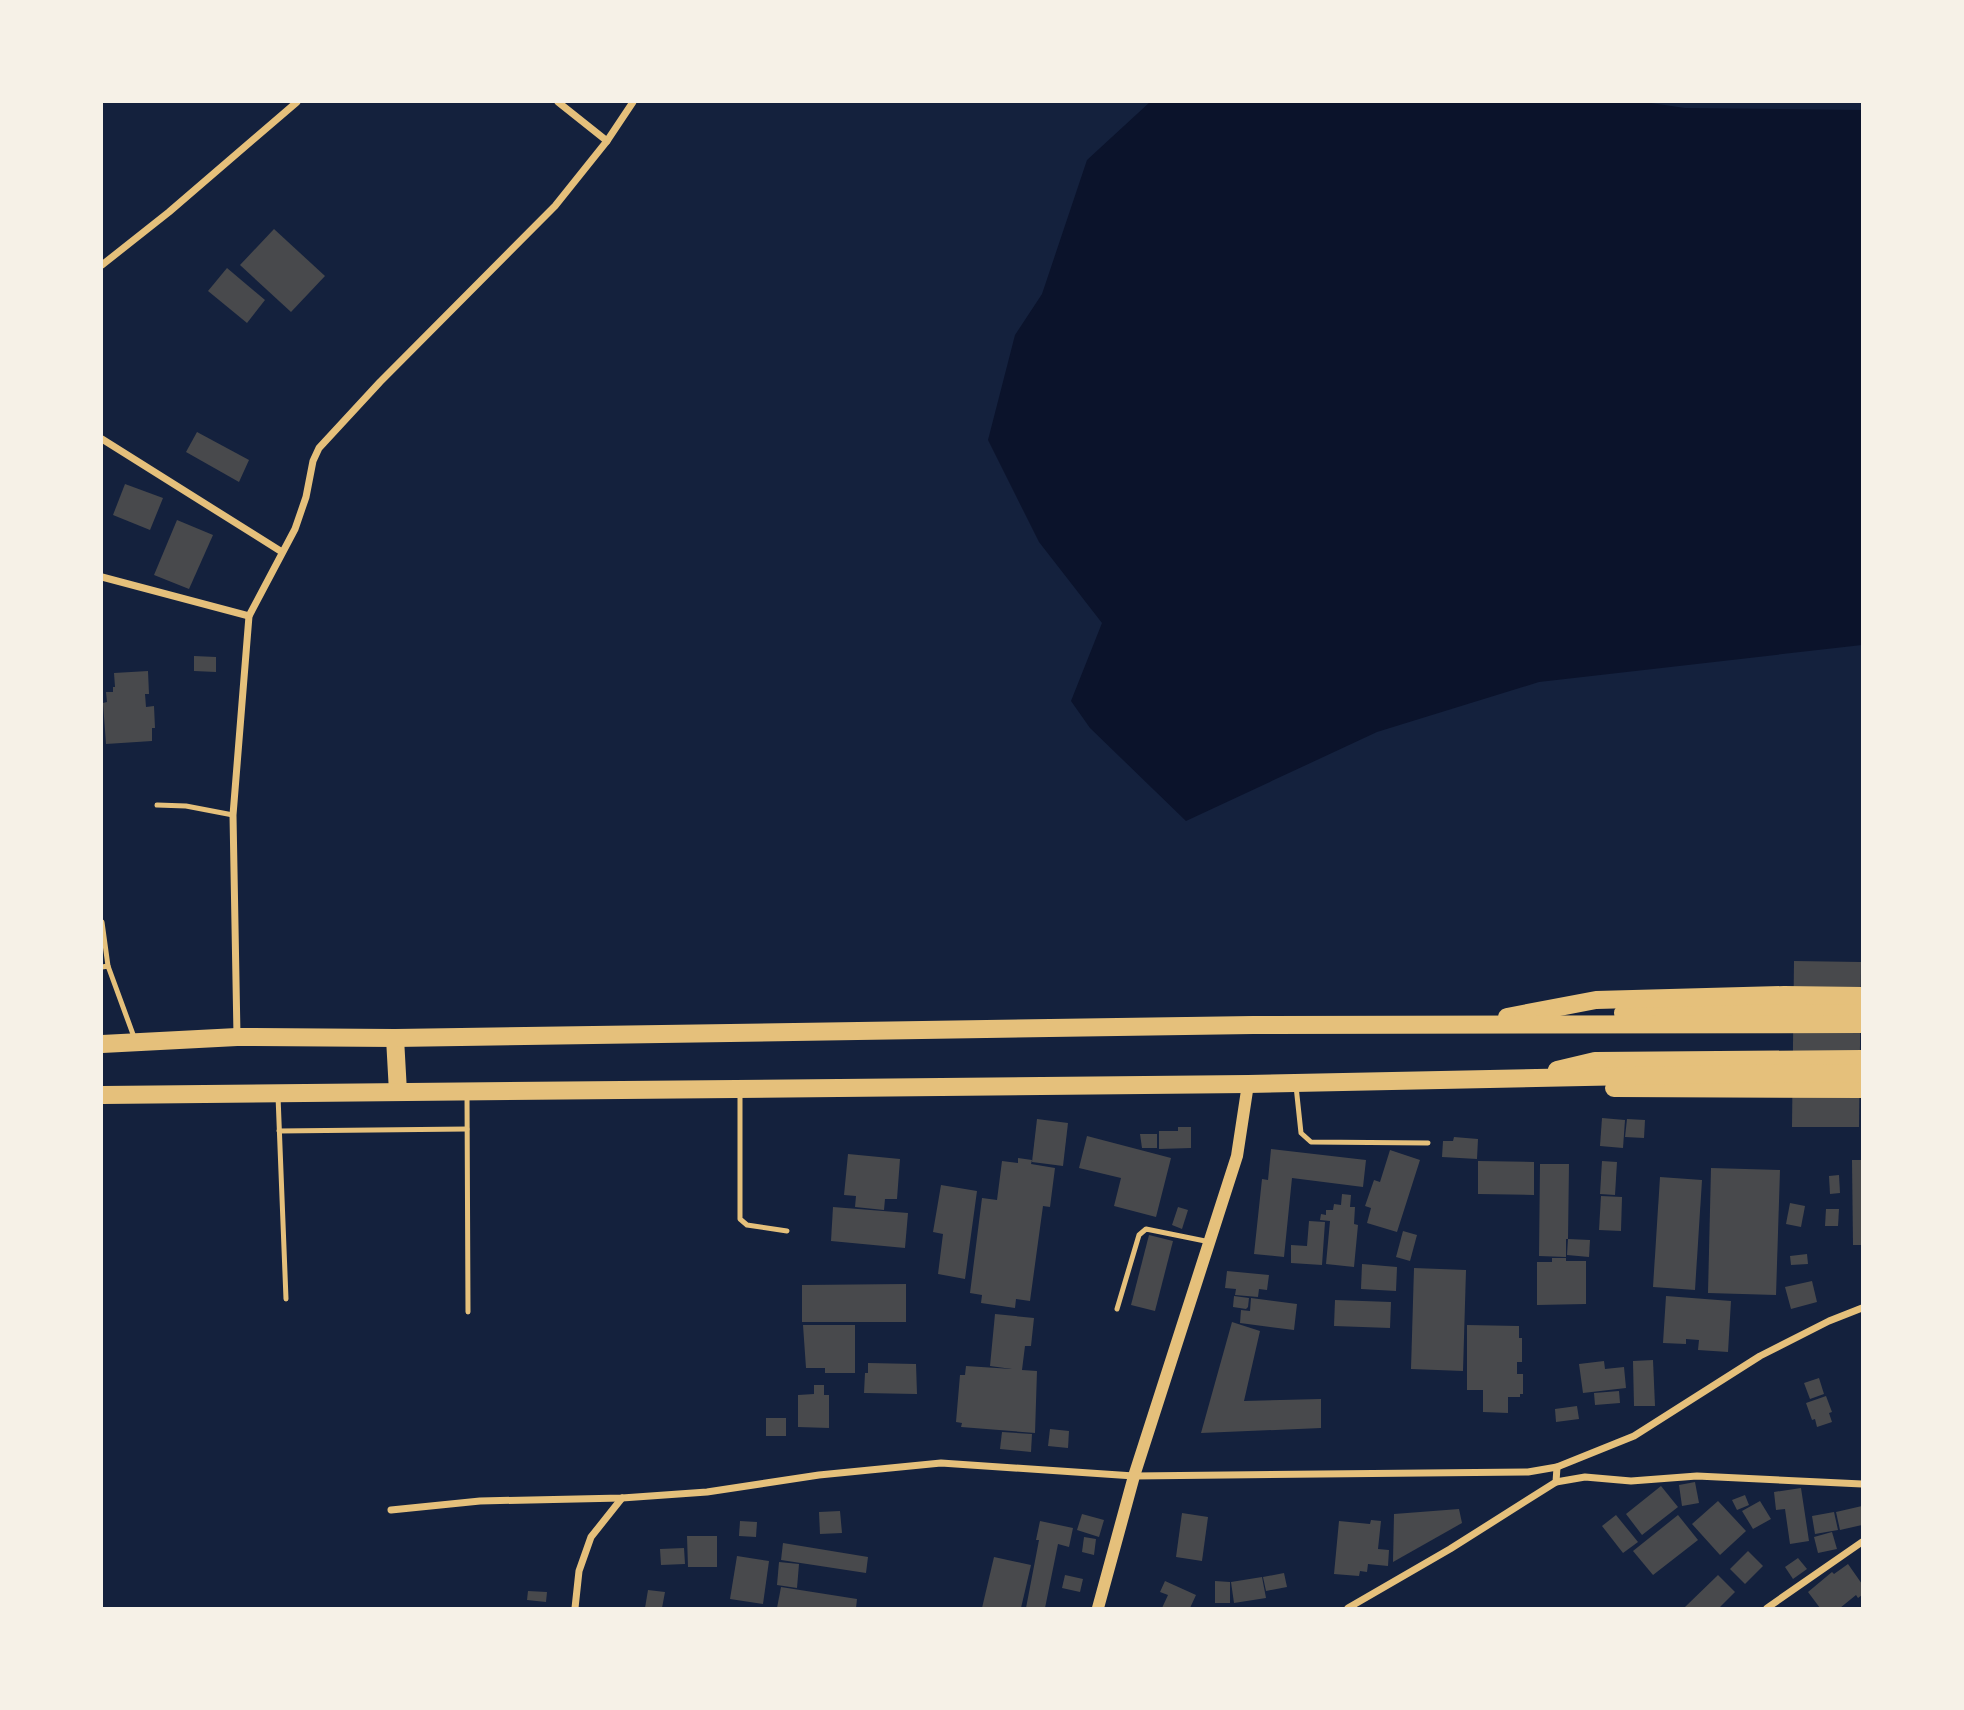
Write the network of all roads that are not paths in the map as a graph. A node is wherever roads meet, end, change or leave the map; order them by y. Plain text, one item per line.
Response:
1 (297, 102) edge
2 (558, 102) edge
3 (633, 102) edge
4 (607, 141) junction
5 (102, 265) edge
6 (102, 439) edge
7 (282, 552) junction
8 (102, 577) edge
9 (249, 616) junction
10 (158, 804) dead end
11 (233, 815) junction
12 (102, 922) edge
13 (105, 967) edge
14 (1863, 996) edge
15 (1863, 1012) edge
16 (1863, 1024) edge
17 (1466, 1025) junction
18 (237, 1037) junction
19 (395, 1038) junction
20 (102, 1044) edge
21 (136, 1044) junction
22 (1863, 1059) edge
23 (1863, 1074) edge
24 (1527, 1078) junction
25 (1296, 1083) junction
26 (1248, 1084) junction
27 (740, 1089) junction
28 (1863, 1089) edge
29 (467, 1091) junction
30 (398, 1092) junction
31 (278, 1093) junction
32 (102, 1094) edge
33 (467, 1129) junction
34 (279, 1131) junction
35 (1428, 1143) dead end
36 (787, 1231) dead end
37 (1210, 1242) junction
38 (286, 1299) dead end
39 (1863, 1308) edge
40 (1117, 1309) dead end
41 (468, 1312) dead end
42 (1557, 1467) junction
43 (1134, 1476) junction
44 (1556, 1482) junction
45 (1863, 1484) edge
46 (622, 1498) junction
47 (391, 1510) dead end
48 (1863, 1542) edge
49 (575, 1608) edge
50 (1098, 1608) edge
51 (1348, 1608) edge
52 (1767, 1608) edge

1 - 5 street
2 - 4 street
3 - 4 street
4 - 7 street
6 - 7 street
7 - 9 street
8 - 9 street
9 - 11 street
10 - 11 lane
11 - 18 street
12 - 13 lane
13 - 21 lane
14 - 17 highway
15 - 17 highway
16 - 17 highway
17 - 19 highway
18 - 19 highway
18 - 21 highway
19 - 30 highway
20 - 21 highway
22 - 24 highway
23 - 24 highway
24 - 25 highway
24 - 28 highway
25 - 26 highway
25 - 35 lane
26 - 27 highway
26 - 37 street
27 - 29 highway
27 - 36 lane
29 - 30 highway
29 - 33 lane
30 - 31 highway
31 - 32 highway
31 - 34 lane
33 - 34 lane
33 - 41 lane
34 - 38 lane
37 - 40 lane
37 - 43 street
39 - 42 street
42 - 43 street
42 - 44 street
43 - 46 street
43 - 50 street
44 - 45 street
44 - 51 street
46 - 47 street
46 - 49 street
48 - 52 street

